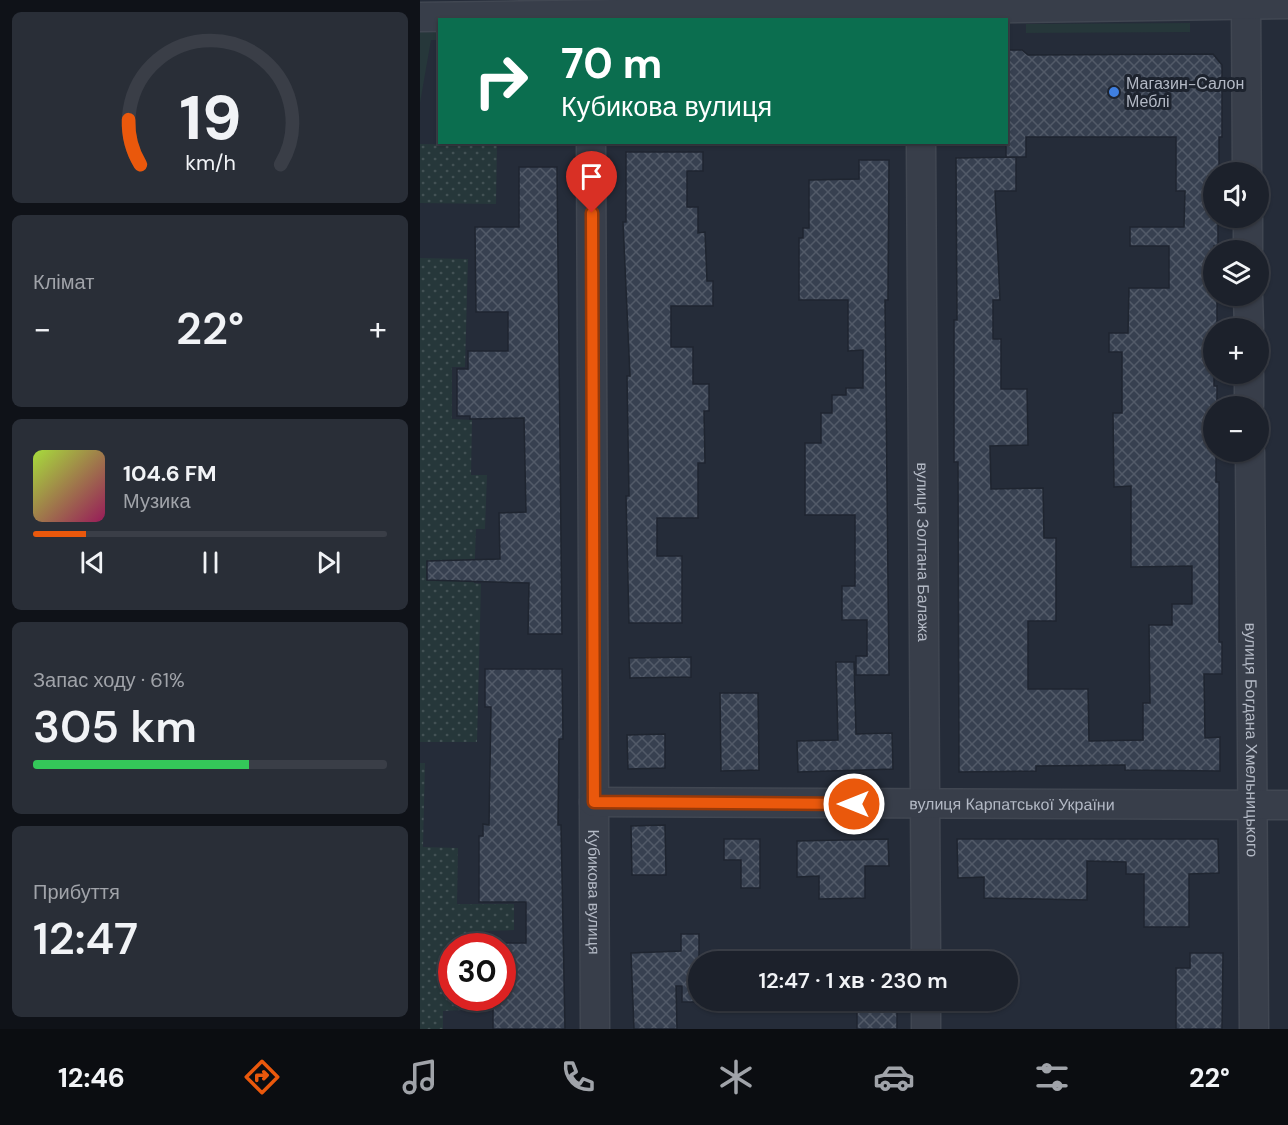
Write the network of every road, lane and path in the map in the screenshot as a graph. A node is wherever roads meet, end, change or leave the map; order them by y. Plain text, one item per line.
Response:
1 (1151, 2) edge
2 (1246, 4) junction
3 (1288, 4) edge
4 (784, 5) edge
5 (920, 14) edge
6 (591, 16) edge
7 (420, 17) edge
8 (591, 144) edge
9 (921, 144) edge
10 (1248, 162) edge
11 (1250, 462) edge
12 (594, 802) junction
13 (925, 805) junction
14 (1252, 805) junction
15 (1288, 805) edge
16 (926, 951) edge
17 (926, 1011) edge
18 (595, 1029) edge
19 (926, 1029) edge
20 (1254, 1029) edge

1 - 2 street
1 - 5 street
2 - 3 street
2 - 10 street
4 - 5 street
4 - 6 street
6 - 7 street
8 - 12 street, Кубикова вулиця
9 - 13 street, вулиця Золтана Балажа
11 - 14 street, вулиця Богдана Хмельницького
12 - 13 street, вулиця Карпатської України
12 - 18 street, Кубикова вулиця
13 - 14 street, вулиця Карпатської України
13 - 16 street, вулиця Золтана Балажа
14 - 15 street, вулиця Карпатської України
14 - 20 street, вулиця Богдана Хмельницького
17 - 19 street

